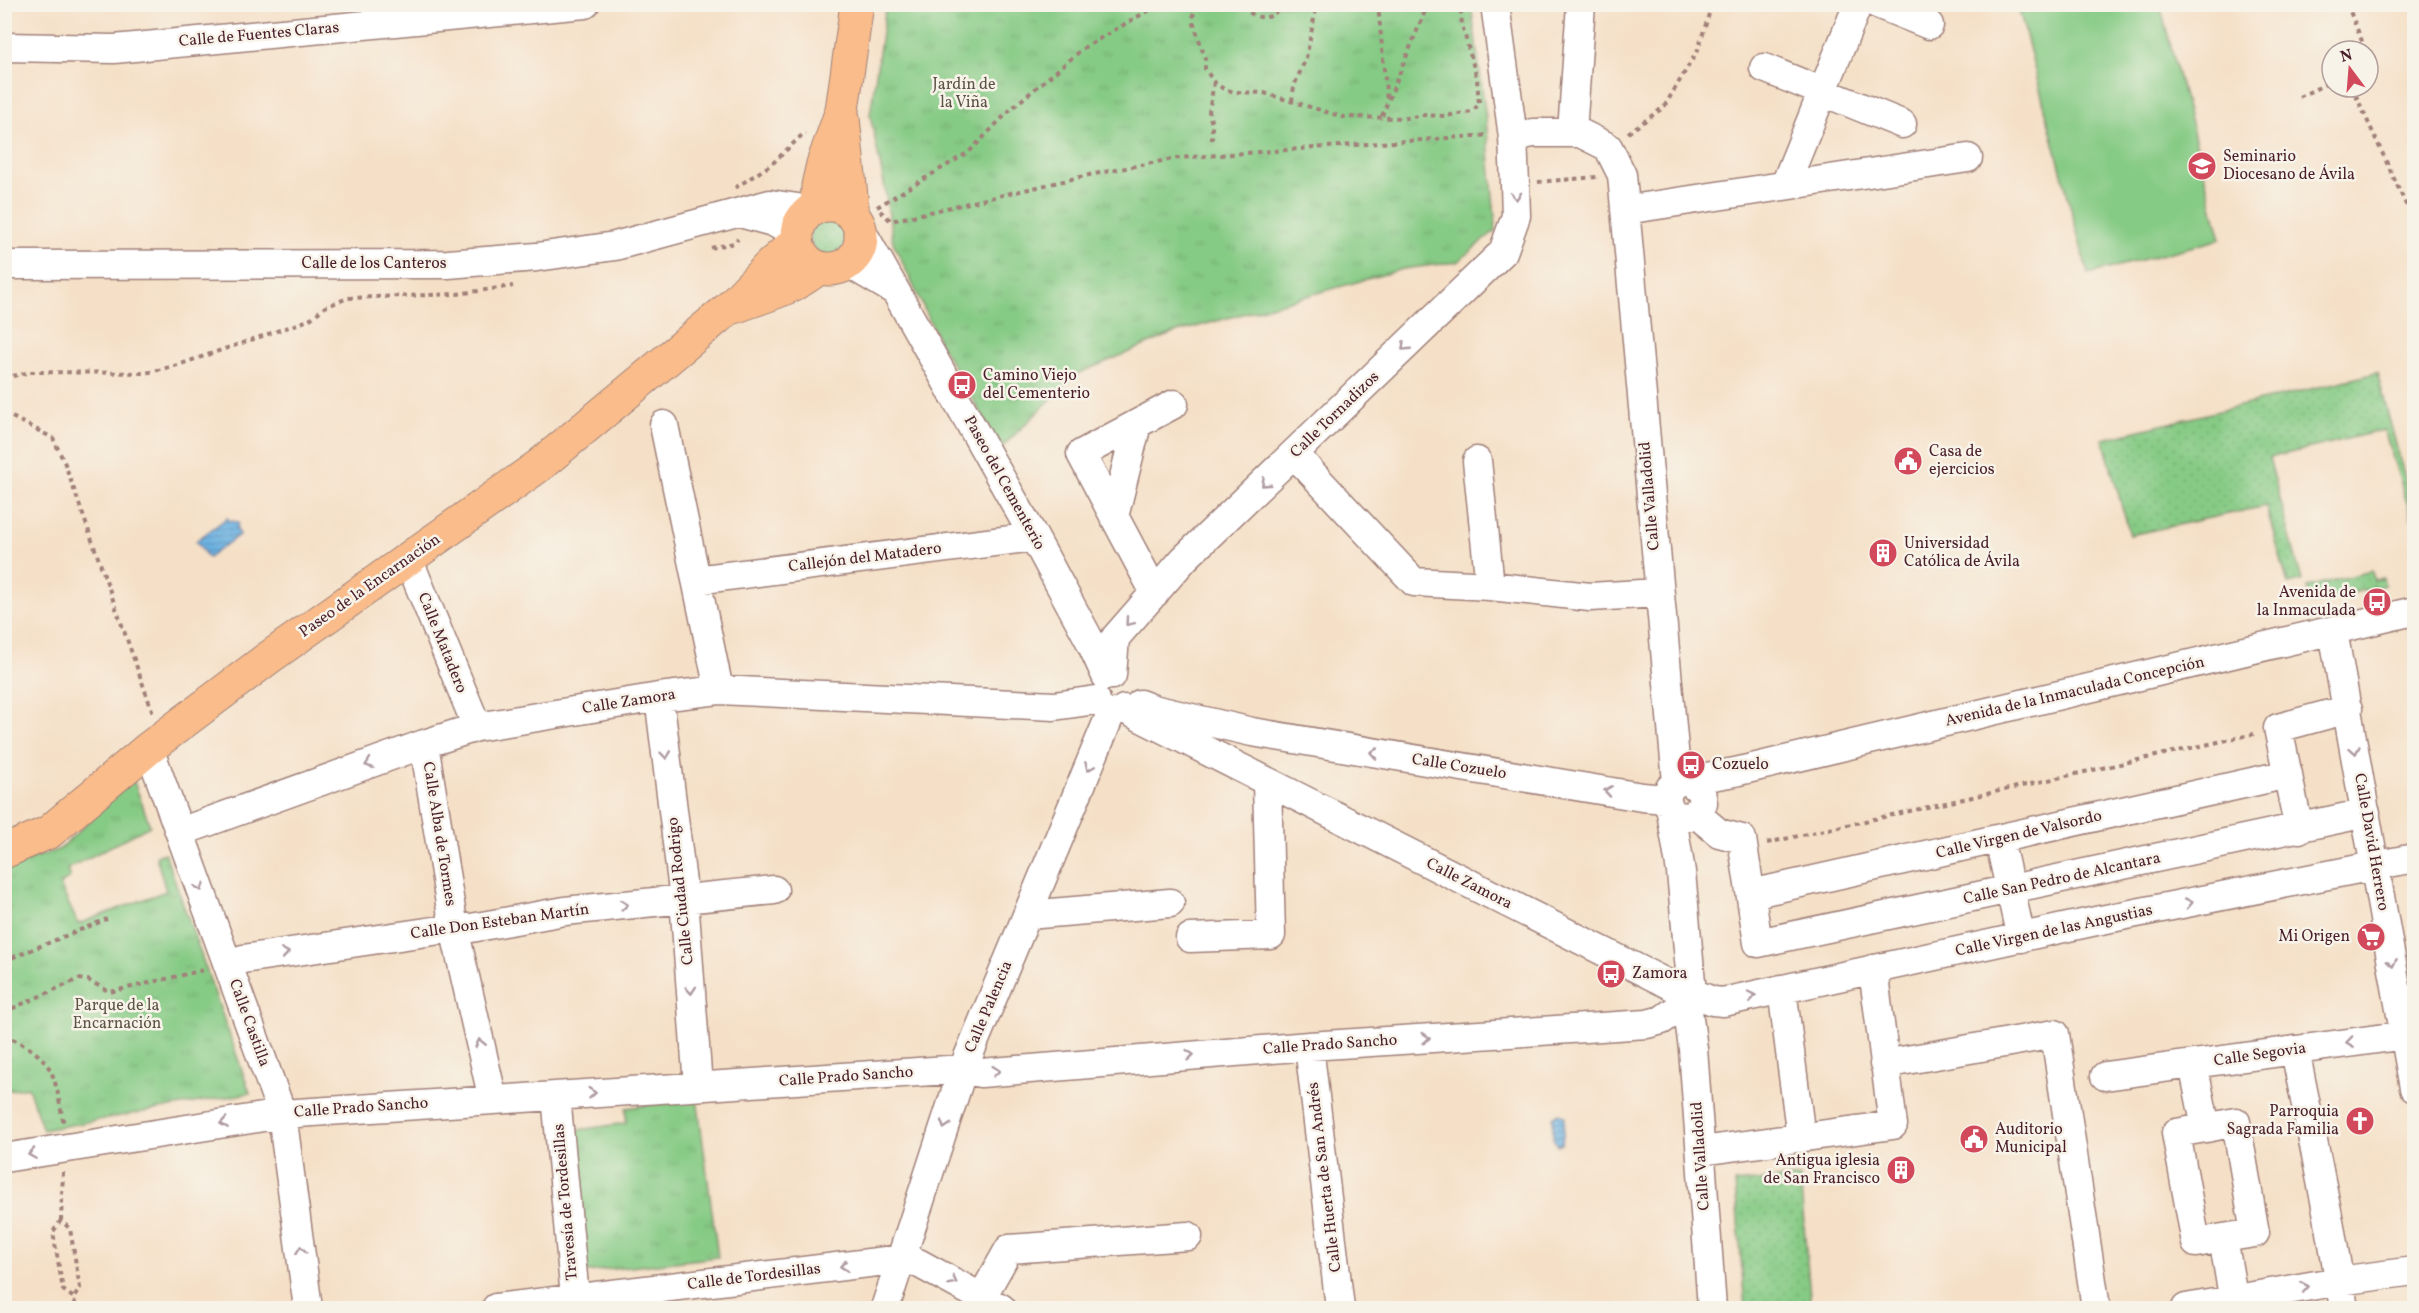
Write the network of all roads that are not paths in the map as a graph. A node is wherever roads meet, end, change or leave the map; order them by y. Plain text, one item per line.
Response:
1 (585, 4) edge
2 (857, 4) edge
3 (1495, 4) edge
4 (1581, 4) edge
5 (1858, 4) edge
6 (1877, 4) edge
7 (1929, 25) dead end
8 (4, 47) edge
9 (1764, 68) dead end
10 (1823, 92) junction
11 (842, 110) junction
12 (1902, 124) dead end
13 (1572, 132) junction
14 (1513, 137) junction
15 (1968, 158) dead end
16 (1785, 185) junction
17 (1625, 210) junction
18 (856, 221) junction
19 (806, 223) junction
20 (4, 265) edge
21 (833, 265) junction
22 (897, 292) junction
23 (729, 308) junction
24 (1174, 404) dead end
25 (1137, 424) junction
26 (664, 425) dead end
27 (1295, 455) junction
28 (1477, 461) dead end
29 (1114, 517) junction
30 (1034, 537) junction
31 (408, 558) junction
32 (696, 580) junction
33 (1490, 586) junction
34 (1155, 593) junction
35 (1658, 593) junction
36 (2415, 611) edge
37 (2333, 631) junction
38 (719, 690) junction
39 (1113, 696) junction
40 (659, 697) junction
41 (2348, 709) junction
42 (477, 727) junction
43 (1252, 732) junction
44 (155, 743) junction
45 (424, 744) junction
46 (1236, 767) junction
47 (2288, 774) junction
48 (1267, 782) junction
49 (1684, 800) junction
50 (2366, 813) junction
51 (2299, 829) junction
52 (180, 832) junction
53 (1998, 839) junction
54 (4, 852) edge
55 (2415, 858) edge
56 (2375, 866) junction
57 (774, 890) dead end
58 (2010, 890) junction
59 (1750, 894) junction
60 (684, 899) junction
61 (1170, 903) dead end
62 (1027, 915) junction
63 (454, 928) junction
64 (1190, 938) dead end
65 (2021, 938) junction
66 (217, 967) junction
67 (1873, 969) junction
68 (1782, 989) junction
69 (1686, 991) junction
70 (2410, 1034) edge
71 (1309, 1046) junction
72 (2295, 1050) junction
73 (2193, 1064) junction
74 (1884, 1065) junction
75 (963, 1069) junction
76 (2105, 1076) dead end
77 (698, 1086) junction
78 (2415, 1088) edge
79 (556, 1096) junction
80 (492, 1100) junction
81 (282, 1114) junction
82 (2206, 1128) junction
83 (1801, 1138) junction
84 (1701, 1151) junction
85 (4, 1158) edge
86 (1188, 1236) dead end
87 (2223, 1238) junction
88 (902, 1259) junction
89 (2415, 1271) edge
90 (2342, 1295) edge
91 (576, 1303) edge
92 (992, 1303) edge
93 (2234, 1304) edge
94 (308, 1308) edge
95 (496, 1308) edge
96 (885, 1308) edge
97 (1340, 1308) edge
98 (1712, 1308) edge
99 (2096, 1308) edge
100 (2186, 1308) edge

1 - 8 street, Calle de Fuentes Claras
2 - 11 main road, Paseo del Cementerio
3 - 14 street, Calle Tornadizos
4 - 13 street
5 - 10 street
6 - 7 street
9 - 10 street
10 - 12 street
10 - 16 street
11 - 18 main road, Paseo del Cementerio
11 - 19 main road, Paseo del Cementerio
13 - 14 street, Calle Valladolid
13 - 17 street, Calle Valladolid
14 -> 27 street, Calle Tornadizos
15 - 16 street
16 - 17 street
17 - 35 street, Calle Valladolid
18 - 19 main road
18 - 21 main road
18 - 22 street, Paseo del Cementerio
19 - 20 street, Calle de los Canteros
19 - 21 main road
19 - 23 main road, Paseo de la Encarnación
21 - 22 street
21 - 23 main road, Paseo de la Encarnación
22 - 30 street, Paseo del Cementerio
23 - 31 main road, Paseo de la Encarnación
24 - 25 street
25 - 29 street
25 - 29 street
26 - 32 street
27 - 33 street
27 -> 34 street, Calle Tornadizos
28 - 33 street
29 - 34 street
30 - 32 street, Callejón del Matadero
30 - 39 street, Paseo del Cementerio
31 - 42 street, Calle Matadero
31 - 44 main road, Paseo de la Encarnación
32 - 38 street
33 - 35 street
34 -> 39 street, Calle Tornadizos
35 - 49 street, Calle Valladolid
36 - 37 street, Avenida de la Inmaculada Concepción
37 - 41 street, Calle David Herrero
37 - 49 street, Avenida de la Inmaculada Concepción
38 - 39 street, Calle Zamora
38 - 40 street, Calle Zamora
39 - 43 street, Calle Cozuelo
39 - 46 street, Calle Zamora
39 -> 62 street, Calle Palencia
40 - 42 street, Calle Zamora
40 -> 60 street, Calle Ciudad Rodrigo
41 - 47 street
41 -> 50 street, Calle David Herrero
42 - 45 street, Calle Zamora
43 - 46 street
49 -> 43 street, Calle Cozuelo
44 - 52 street, Calle Castilla
44 - 54 main road, Paseo de la Encarnación
45 -> 52 street, Calle Zamora
45 - 63 street, Calle Alba de Tormes
46 - 48 street, Calle Zamora
47 - 51 street
47 - 53 street, Calle Virgen de Valsordo
48 - 64 street
48 - 69 street, Calle Zamora
49 - 59 street
49 - 69 street, Calle Valladolid
50 - 51 street, Calle San Pedro de Alcantara
50 - 56 street, Calle David Herrero
51 - 58 street, Calle San Pedro de Alcantara
52 -> 66 street, Calle Castilla
53 - 58 street
53 - 59 street, Calle Virgen de Valsordo
55 - 56 street, Calle Virgen de las Angustias
65 -> 56 street, Calle Virgen de las Angustias
56 -> 70 street, Calle David Herrero
57 - 60 street, Calle Don Esteban Martín
58 - 59 street, Calle San Pedro de Alcantara
58 - 65 street
63 -> 60 street, Calle Don Esteban Martín
60 -> 77 street, Calle Ciudad Rodrigo
61 - 62 street
62 - 75 street, Calle Palencia
66 -> 63 street, Calle Don Esteban Martín
80 -> 63 street, Calle Alba de Tormes
65 - 67 street, Calle Virgen de las Angustias
66 - 81 street, Calle Castilla
67 - 68 street, Calle Virgen de las Angustias
67 - 74 street
69 -> 68 street, Calle Virgen de las Angustias
68 - 83 street
71 -> 69 street, Calle Prado Sancho
69 - 84 street, Calle Valladolid
70 -> 72 street, Calle Segovia
70 - 78 street, Calle David Herrero
75 -> 71 street, Calle Prado Sancho
71 - 97 street, Calle Huerta de San Andrés
72 - 73 street, Calle Segovia
72 - 90 street
73 - 76 street, Calle Segovia
73 - 82 street
74 - 83 street
74 - 99 street
75 - 77 street, Calle Prado Sancho
75 -> 88 street, Calle Palencia
79 -> 77 street, Calle Prado Sancho
79 - 80 street, Calle Prado Sancho
79 - 91 street, Travesía de Tordesillas
80 - 81 street, Calle Prado Sancho
81 -> 85 street, Calle Prado Sancho
94 -> 81 street, Calle Castilla
82 - 87 street
82 - 87 street
83 - 84 street
84 - 98 street, Calle Valladolid
86 - 92 street
87 - 93 street
88 -> 91 street, Calle de Tordesillas
88 -> 92 street, Calle de Tordesillas
88 - 96 street, Calle Palencia
89 - 90 street
93 -> 90 street
91 - 95 street, Calle de Tordesillas
93 - 100 street

